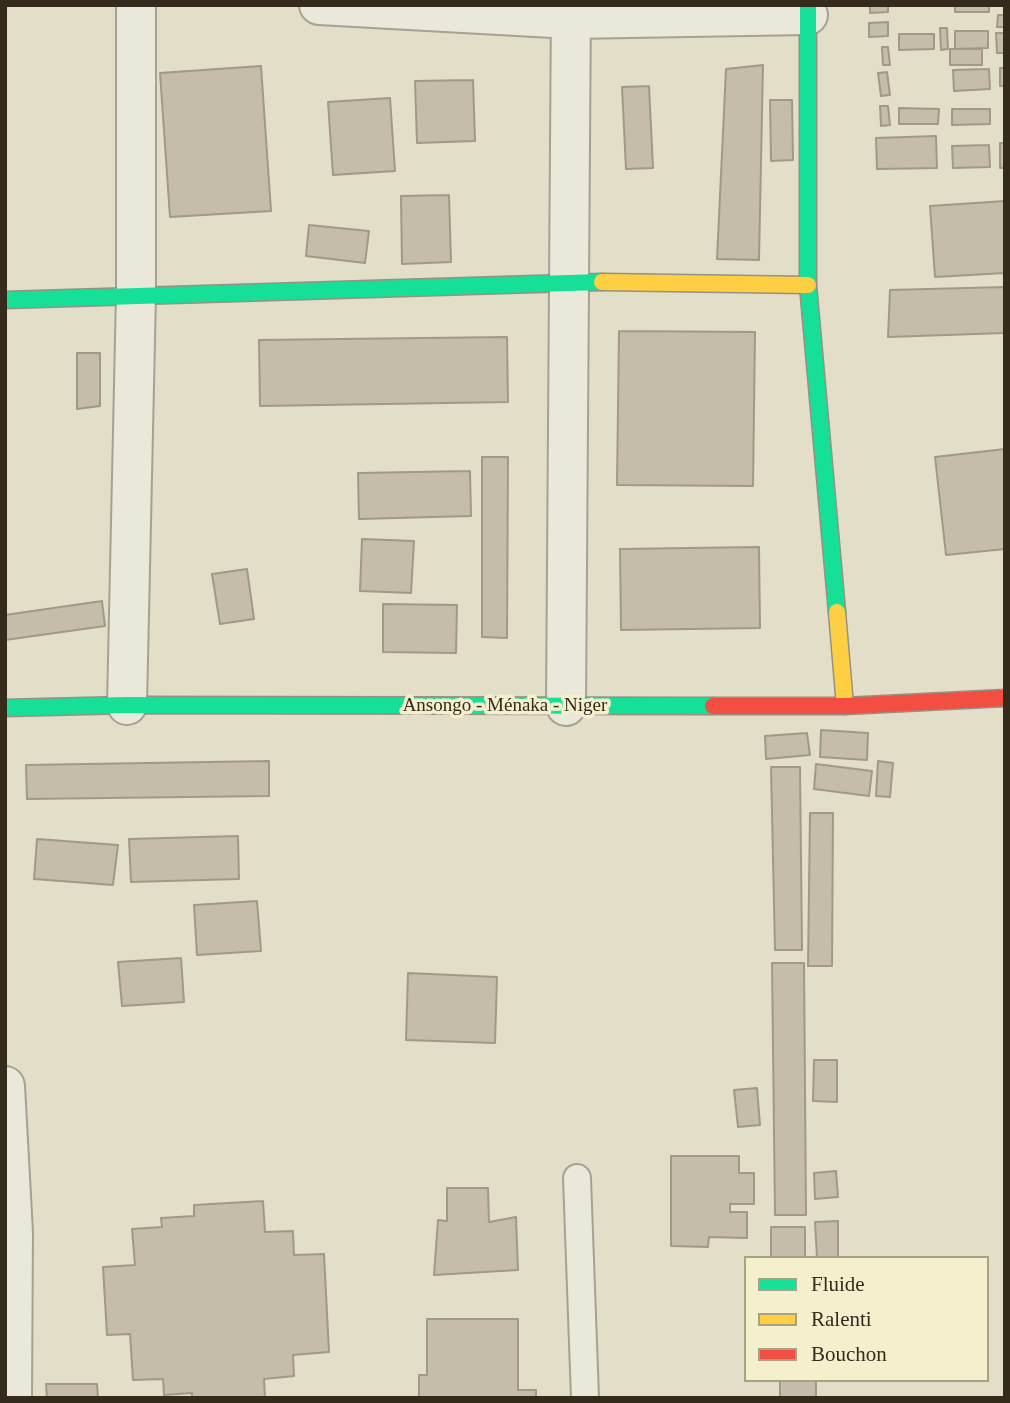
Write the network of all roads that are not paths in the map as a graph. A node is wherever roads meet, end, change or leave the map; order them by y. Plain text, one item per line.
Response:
1 (136, 5) edge
2 (320, 5) edge
3 (808, 10) edge
4 (571, 12) edge
5 (571, 281) junction
6 (808, 285) junction
7 (136, 294) junction
8 (5, 300) edge
9 (1005, 698) edge
10 (127, 705) junction
11 (566, 706) junction
12 (845, 706) junction
13 (5, 708) edge
14 (5, 1086) edge
15 (577, 1178) dead end
16 (12, 1398) edge
17 (585, 1398) edge

1 - 7 street
2 - 4 street
3 - 4 street
3 - 6 street
4 - 5 street
5 - 6 street
5 - 7 street
5 - 11 street
6 - 12 street
7 - 8 street
7 - 10 street
9 - 12 street, Ansongo - Ménaka - Niger
10 - 11 street, Ansongo - Ménaka - Niger
10 - 13 street, Ansongo - Ménaka - Niger
11 - 12 street, Ansongo - Ménaka - Niger
14 - 16 street
15 - 17 lane

